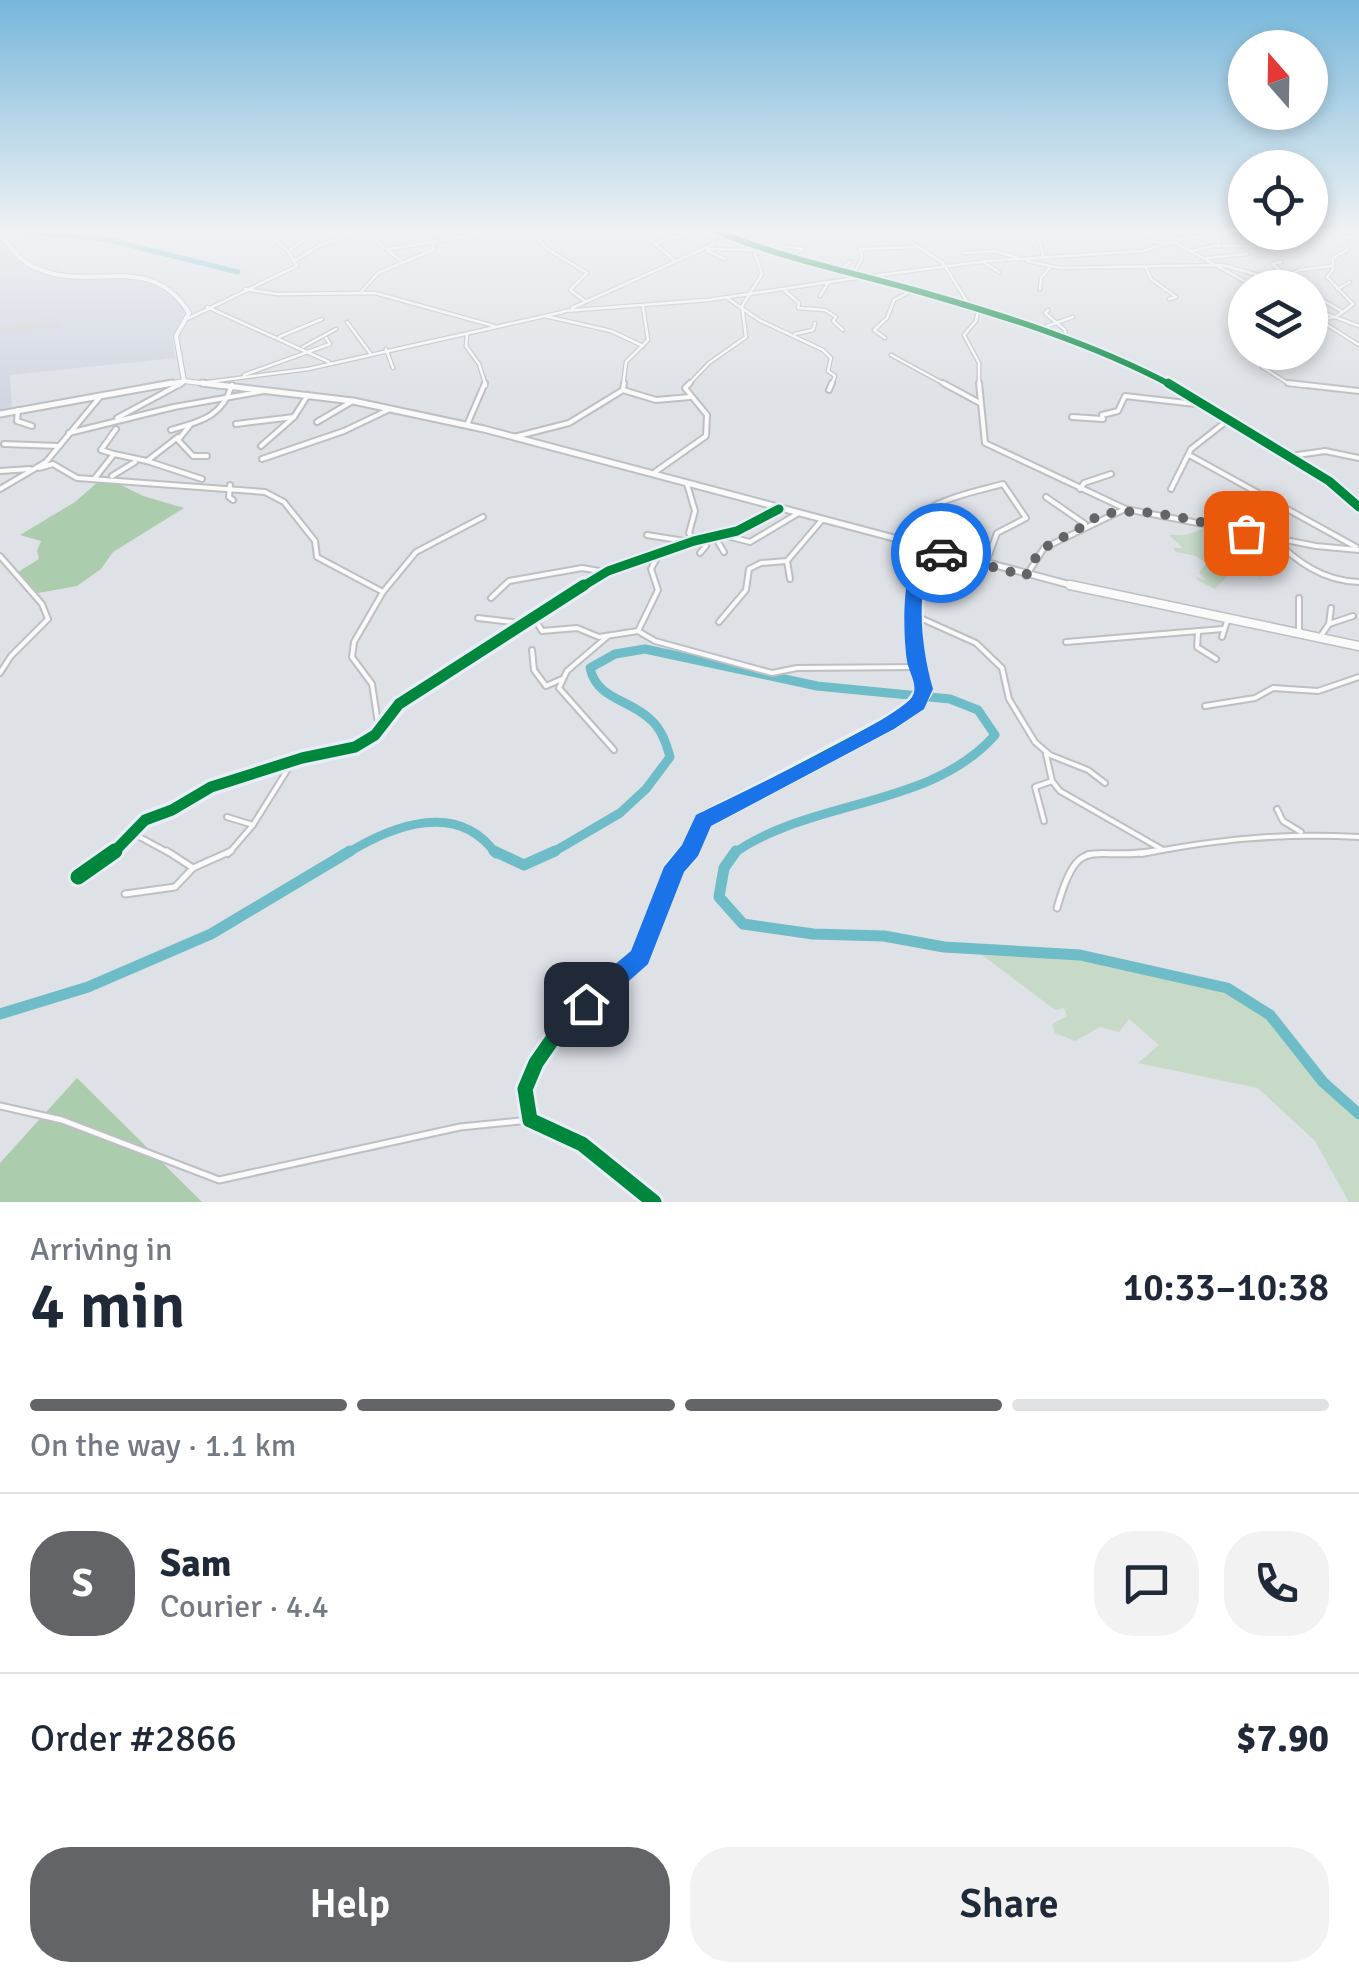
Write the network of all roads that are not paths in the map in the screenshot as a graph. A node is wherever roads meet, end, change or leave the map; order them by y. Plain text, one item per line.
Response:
1 (170, 287) edge
2 (250, 287) edge
3 (365, 287) edge
4 (573, 287) edge
5 (616, 287) edge
6 (757, 287) edge
7 (793, 287) edge
8 (825, 287) edge
9 (904, 287) edge
10 (958, 287) edge
11 (1162, 287) edge
12 (1341, 287) edge
13 (245, 289) junction
14 (782, 289) junction
15 (1337, 289) joint
16 (914, 290) junction
17 (756, 291) junction
18 (361, 292) junction
19 (927, 294) junction
20 (820, 296) dead end
21 (906, 296) junction
22 (726, 297) junction
23 (1169, 299) dead end
24 (585, 301) junction
25 (1328, 303) edge
26 (643, 306) junction
27 (208, 307) junction
28 (1350, 307) junction
29 (740, 308) junction
30 (1048, 310) dead end
31 (1358, 310) edge
32 (564, 311) junction
33 (978, 311) junction
34 (1343, 312) junction
35 (1328, 314) edge
36 (545, 316) junction
37 (1074, 317) dead end
38 (1335, 317) junction
39 (1328, 318) edge
40 (322, 319) dead end
41 (186, 320) junction
42 (1054, 320) junction
43 (347, 322) dead end
44 (815, 323) dead end
45 (494, 326) junction
46 (1328, 326) edge
47 (1359, 326) edge
48 (336, 329) dead end
49 (1039, 329) junction
50 (843, 330) dead end
51 (468, 332) junction
52 (795, 334) junction
53 (279, 337) junction
54 (326, 338) dead end
55 (885, 338) dead end
56 (1066, 338) junction
57 (1359, 345) edge
58 (644, 346) junction
59 (306, 348) junction
60 (386, 349) junction
61 (370, 352) junction
62 (891, 355) dead end
63 (330, 364) junction
64 (393, 368) dead end
65 (1267, 370) edge
66 (244, 375) junction
67 (184, 381) junction
68 (208, 382) junction
69 (232, 385) junction
70 (267, 389) junction
71 (623, 390) junction
72 (829, 390) dead end
73 (1359, 392) edge
74 (102, 394) junction
75 (308, 395) junction
76 (690, 398) junction
77 (225, 400) junction
78 (353, 401) junction
79 (980, 403) junction
80 (1209, 405) junction
81 (393, 408) junction
82 (18, 410) junction
83 (0, 414) edge
84 (294, 417) junction
85 (560, 417) dead end
86 (1072, 417) dead end
87 (1228, 420) junction
88 (114, 421) junction
89 (317, 422) dead end
90 (236, 424) dead end
91 (468, 424) junction
92 (190, 425) junction
93 (32, 426) dead end
94 (555, 426) junction
95 (116, 429) dead end
96 (172, 430) dead end
97 (69, 433) junction
98 (514, 437) junction
99 (178, 438) junction
100 (4, 444) dead end
101 (59, 446) junction
102 (261, 446) dead end
103 (114, 454) junction
104 (207, 456) dead end
105 (1191, 456) junction
106 (1291, 456) junction
107 (262, 458) dead end
108 (1359, 458) edge
109 (147, 460) junction
110 (136, 462) dead end
111 (36, 468) junction
112 (0, 471) edge
113 (651, 474) junction
114 (1111, 474) dead end
115 (95, 478) junction
116 (107, 478) junction
117 (202, 478) dead end
118 (686, 484) junction
119 (230, 486) junction
120 (0, 489) edge
121 (1080, 489) junction
122 (1171, 489) dead end
123 (1046, 496) dead end
124 (233, 500) dead end
125 (1359, 507) edge
126 (1126, 508) junction
127 (779, 509) junction
128 (798, 514) junction
129 (484, 517) dead end
130 (821, 521) junction
131 (1085, 524) junction
132 (647, 534) dead end
133 (724, 536) junction
134 (715, 537) junction
135 (1272, 537) junction
136 (696, 541) junction
137 (902, 542) junction
138 (926, 549) junction
139 (1359, 550) edge
140 (724, 552) dead end
141 (700, 553) dead end
142 (659, 555) junction
143 (0, 556) edge
144 (788, 562) junction
145 (985, 566) junction
146 (605, 572) junction
147 (1026, 576) junction
148 (790, 579) dead end
149 (1359, 582) edge
150 (383, 592) junction
151 (491, 598) dead end
152 (1299, 598) dead end
153 (1332, 608) dead end
154 (533, 616) junction
155 (916, 616) junction
156 (1354, 616) dead end
157 (1228, 617) junction
158 (478, 618) dead end
159 (720, 622) dead end
160 (520, 623) junction
161 (1329, 624) junction
162 (1224, 628) junction
163 (638, 631) junction
164 (1299, 632) junction
165 (1198, 633) junction
166 (608, 636) junction
167 (1222, 637) dead end
168 (1320, 637) junction
169 (1066, 642) dead end
170 (1359, 646) edge
171 (532, 650) dead end
172 (1216, 659) dead end
173 (918, 667) junction
174 (0, 673) edge
175 (1359, 677) edge
176 (562, 679) junction
177 (1205, 706) dead end
178 (379, 730) junction
179 (614, 750) dead end
180 (1046, 753) junction
181 (293, 761) junction
182 (1052, 782) junction
183 (1104, 783) dead end
184 (1278, 810) dead end
185 (227, 817) dead end
186 (1044, 822) dead end
187 (253, 825) junction
188 (134, 834) junction
189 (1306, 834) junction
190 (1359, 837) edge
191 (1163, 850) junction
192 (193, 868) junction
193 (78, 877) dead end
194 (125, 894) dead end
195 (1056, 908) dead end
196 (0, 1106) edge
197 (530, 1120) junction
198 (654, 1202) edge

1 - 41 street
2 - 13 street
3 - 18 street
4 - 24 street
5 - 24 street
6 - 17 street
7 - 14 street
8 - 20 street
9 - 16 street
10 - 33 street
11 - 23 street
12 - 15 street
13 - 18 street
13 - 27 street
14 - 17 street
14 - 50 street
15 - 28 street
16 - 19 street
16 - 21 street
17 - 22 street
17 - 29 street
18 - 45 street
19 - 21 street
19 - 33 street
21 - 55 street
22 - 26 street
22 - 29 street
24 - 32 street
25 - 34 street
26 - 32 street
26 - 58 street
27 - 41 street
27 - 53 street
28 - 31 street
28 - 34 street
29 - 52 street
29 - 76 street
30 - 42 street
32 - 36 street
33 - 49 street
33 - 79 street
34 - 38 street
35 - 38 street
36 - 45 street
36 - 58 street
37 - 42 street
38 - 39 street
38 - 47 street
40 - 53 street
41 - 67 street
42 - 49 street
42 - 56 street
43 - 61 street
44 - 52 street
45 - 51 street
46 - 57 street
48 - 59 street
49 - 56 street
51 - 60 street
51 - 91 street
52 - 72 street
53 - 59 street
54 - 59 street
56 - 80 street
58 - 71 street
59 - 63 street
59 - 66 street
60 - 61 street
60 - 64 street
61 - 63 street
62 - 79 street
63 - 66 street
65 - 73 street
66 - 68 street
67 - 68 main road
67 - 74 main road
67 - 88 street
68 - 69 main road
69 - 70 main road
69 - 77 street
70 - 75 main road
70 - 77 street
71 - 76 street
71 - 94 street
74 - 82 main road
74 - 97 street
75 - 78 main road
75 - 84 street
76 - 113 street
77 - 88 street
77 - 92 street
78 - 81 main road
78 - 89 street
79 - 121 street
80 - 86 street
80 - 87 street
81 - 91 main road
81 - 107 street
82 - 83 main road
82 - 93 street
84 - 90 street
84 - 102 street
85 - 94 street
87 - 105 street
87 - 106 street
88 - 97 street
91 - 98 main road
92 - 96 street
92 - 99 street
94 - 98 street
95 - 103 street
97 - 101 street
98 - 113 main road
99 - 104 street
99 - 109 street
100 - 101 street
101 - 111 street
103 - 109 street
103 - 115 street
105 - 122 street
105 - 139 street
106 - 108 street
106 - 125 street
109 - 117 street
110 - 116 street
111 - 112 street
111 - 115 street
111 - 120 street
113 - 118 main road
114 - 121 street
115 - 116 street
116 - 119 street
118 - 127 main road
118 - 136 street
119 - 124 street
119 - 150 street
121 - 126 street
123 - 131 street
126 - 131 street
126 - 135 street
127 - 128 main road
127 - 133 street
128 - 130 main road
128 - 133 street
129 - 150 street
130 - 137 main road
130 - 144 street
131 - 147 street
132 - 136 street
133 - 134 street
134 - 136 street
134 - 140 street
135 - 139 street
135 - 149 street
136 - 141 street
136 - 142 street
137 - 138 main road
137 - 145 street
138 - 145 main road
138 - 155 street
142 - 146 street
142 - 163 street
143 - 174 street
144 - 148 street
144 - 159 street
145 - 147 main road
146 - 151 street
146 - 154 street
147 - 157 main road
150 - 178 street
152 - 164 street
153 - 161 street
154 - 160 street
154 - 166 street
155 - 173 street
155 - 180 street
156 - 161 street
157 - 162 street
157 - 164 main road
158 - 160 street
160 - 178 street
161 - 168 street
162 - 165 street
162 - 167 street
163 - 166 street
163 - 173 street
164 - 168 main road
165 - 169 street
165 - 172 street
166 - 176 street
168 - 170 main road
171 - 176 street
173 - 197 street
175 - 177 street
176 - 179 street
178 - 181 street
180 - 182 street
180 - 183 street
181 - 187 street
181 - 188 street
182 - 186 street
182 - 191 street
184 - 189 street
185 - 187 street
187 - 192 street
188 - 192 street
188 - 193 street
189 - 190 street
189 - 191 street
191 - 195 street
192 - 194 street
196 - 197 street
197 - 198 street

